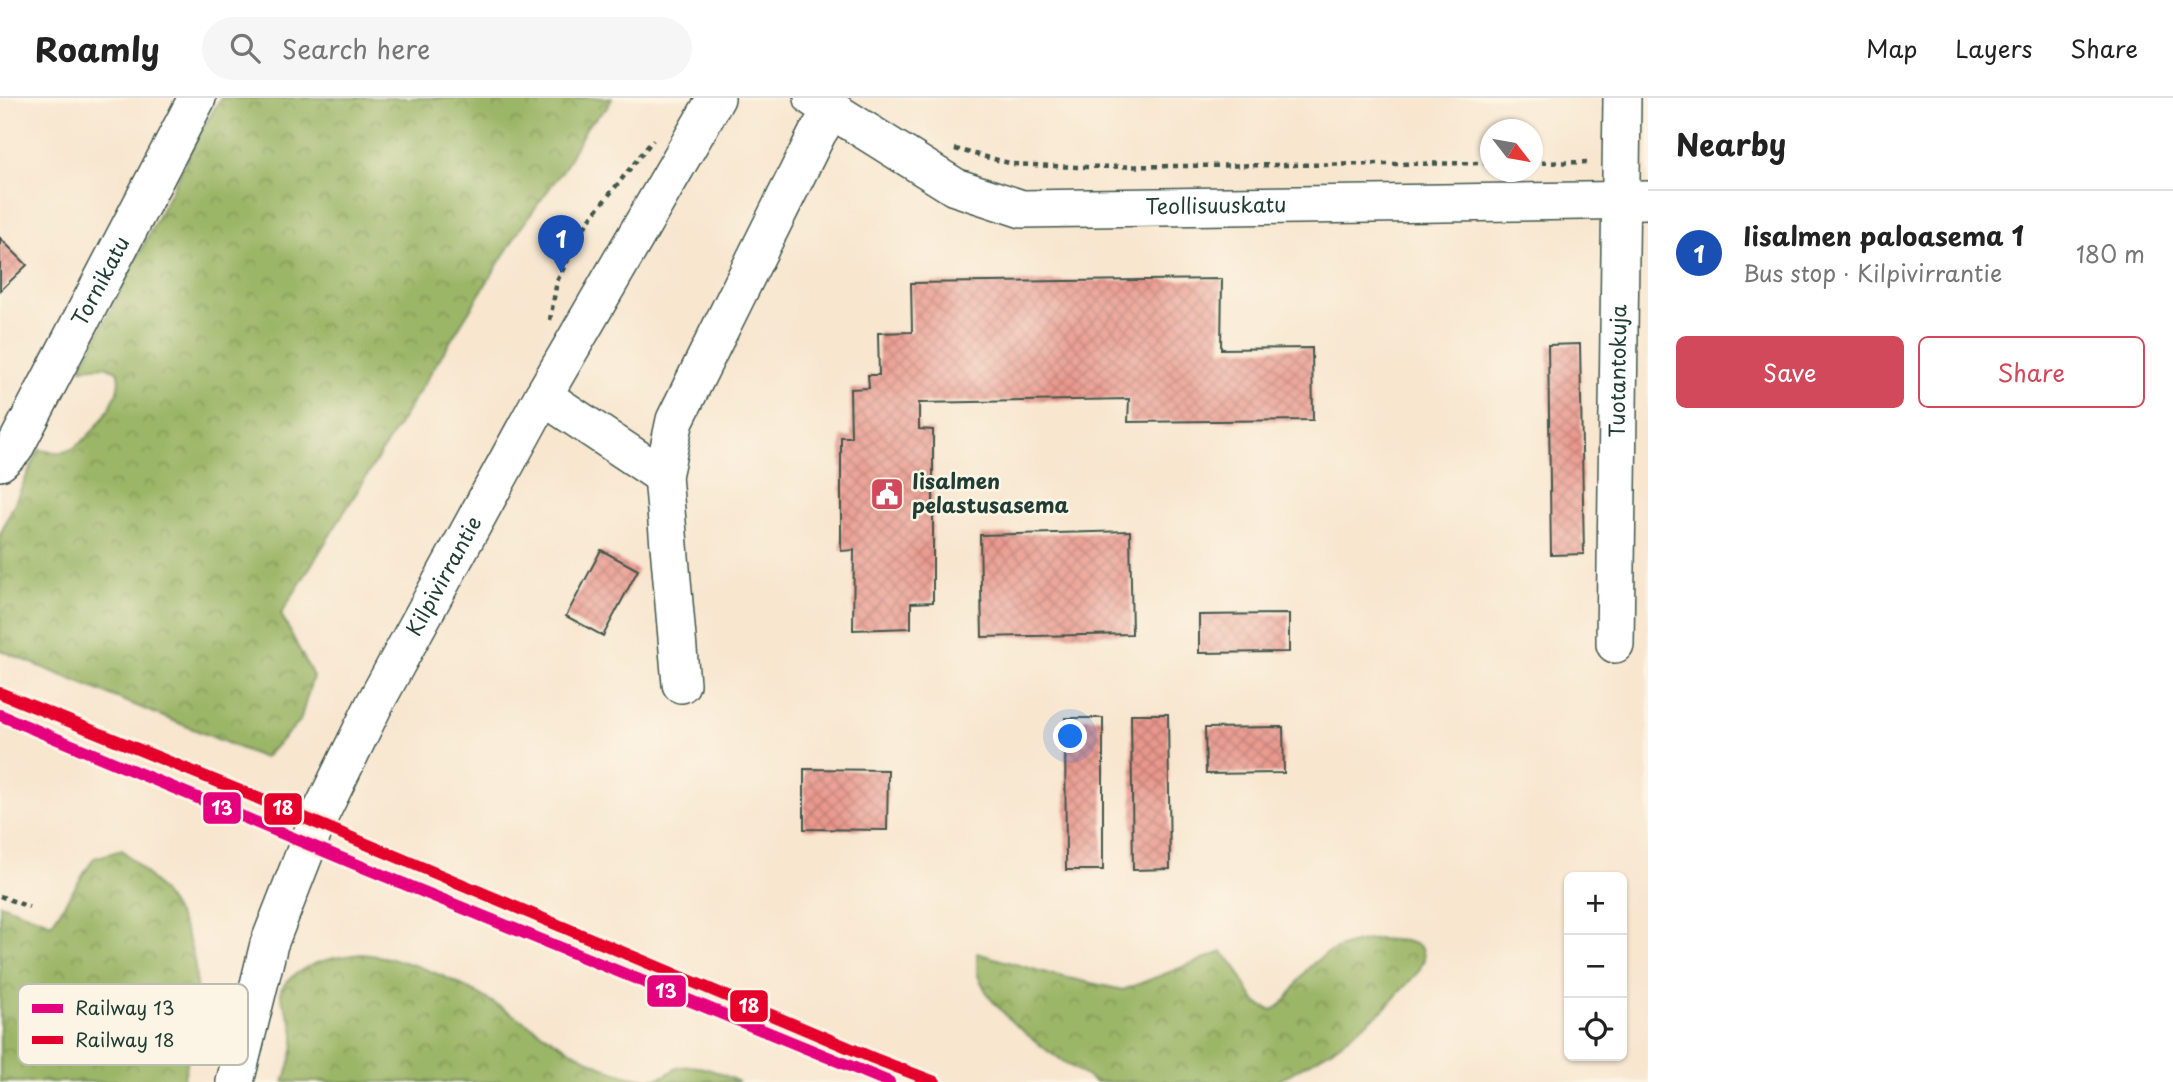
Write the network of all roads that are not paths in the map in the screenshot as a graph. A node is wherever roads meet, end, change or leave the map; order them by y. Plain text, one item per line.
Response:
1 (197, 98) edge
2 (716, 98) edge
3 (1622, 98) edge
4 (822, 104) edge
5 (1634, 200) edge
6 (543, 396) junction
7 (0, 462) edge
8 (663, 476) junction
9 (1615, 644) dead end
10 (681, 684) dead end
11 (248, 1029) edge
12 (239, 1065) edge
13 (235, 1082) edge

1 - 7 street, Tornikatu
2 - 6 street, Kilpivirrantie
3 - 5 street, Tuotantokuja
4 - 5 street, Teollisuuskatu
4 - 8 street
5 - 9 street, Tuotantokuja
6 - 8 street
6 - 11 street, Kilpivirrantie
8 - 10 street
12 - 13 street, Kilpivirrantie

